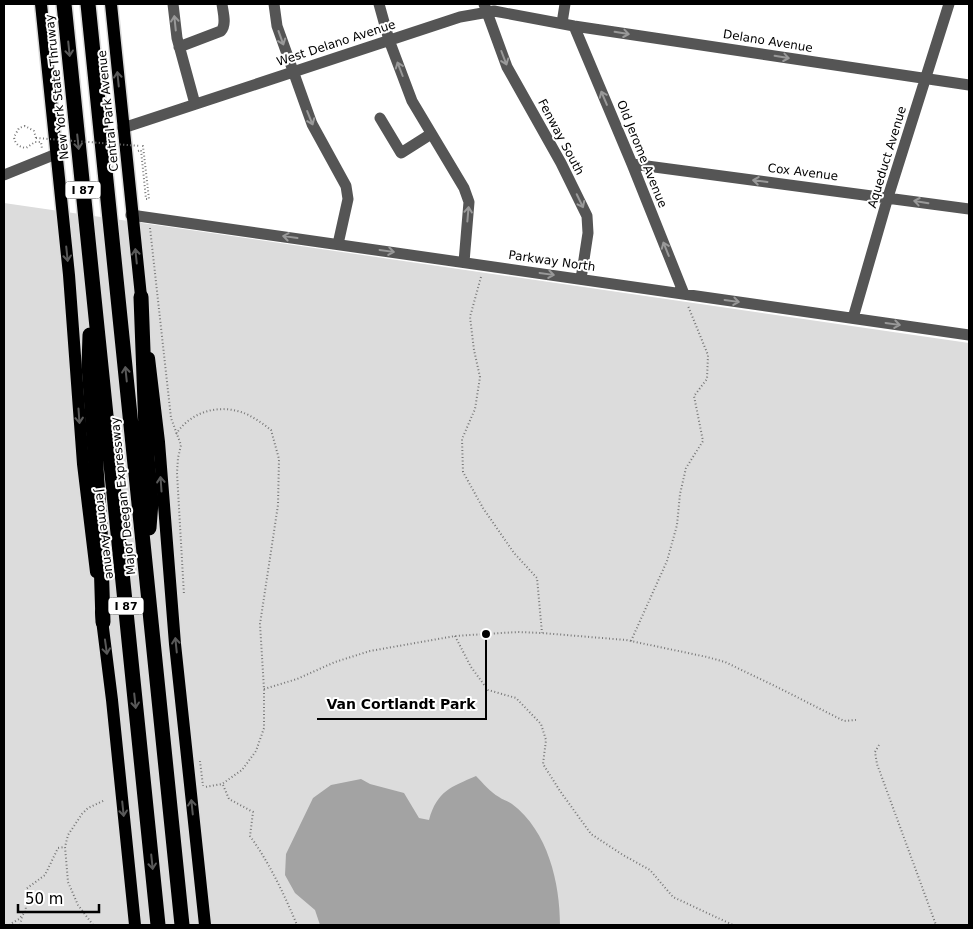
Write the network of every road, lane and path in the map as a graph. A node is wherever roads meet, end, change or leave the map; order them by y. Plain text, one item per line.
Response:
1 (41, 4) edge
2 (64, 4) edge
3 (88, 4) edge
4 (110, 4) edge
5 (173, 4) edge
6 (222, 4) edge
7 (274, 4) edge
8 (379, 4) edge
9 (565, 4) edge
10 (949, 4) edge
11 (485, 8) edge
12 (568, 24) junction
13 (388, 40) junction
14 (179, 47) junction
15 (293, 72) junction
16 (926, 79) junction
17 (969, 85) edge
18 (194, 104) junction
19 (380, 118) dead end
20 (123, 128) junction
21 (431, 134) junction
22 (35, 142) dead end
23 (56, 154) junction
24 (632, 164) junction
25 (140, 172) dead end
26 (4, 175) edge
27 (888, 197) junction
28 (969, 209) edge
29 (131, 215) junction
30 (149, 218) junction
31 (338, 244) junction
32 (464, 262) junction
33 (484, 265) junction
34 (581, 279) junction
35 (93, 286) junction
36 (684, 294) junction
37 (140, 297) junction
38 (852, 318) junction
39 (969, 335) edge
40 (176, 435) junction
41 (147, 579) junction
42 (184, 598) dead end
43 (102, 622) junction
44 (542, 633) junction
45 (455, 636) junction
46 (632, 641) junction
47 (264, 689) junction
48 (856, 720) dead end
49 (879, 745) dead end
50 (200, 754) dead end
51 (222, 784) junction
52 (205, 787) dead end
53 (203, 790) dead end
54 (105, 800) dead end
55 (65, 847) junction
56 (22, 915) junction
57 (8, 925) edge
58 (20, 925) edge
59 (93, 925) edge
60 (135, 925) edge
61 (158, 925) edge
62 (182, 925) edge
63 (204, 925) edge
64 (297, 925) edge
65 (733, 925) edge
66 (936, 925) edge

1 - 23 main road
2 -> 35 highway, New York State Thruway / I 87
41 -> 3 highway, Major Deegan Expressway / I 87
20 -> 4 main road, Central Park Avenue
14 -> 5 street
6 - 14 street
7 -> 15 street
8 - 13 street
9 - 12 street
10 - 16 street, Aqueduct Avenue
11 - 12 street, West Delano Avenue
11 - 13 street, West Delano Avenue
11 -> 34 street, Fenway South
12 -> 16 street, Delano Avenue
24 -> 12 street, Old Jerome Avenue
13 - 15 street, West Delano Avenue
21 -> 13 street
14 - 18 street
15 - 18 street, West Delano Avenue
15 -> 31 street
16 - 17 street, Delano Avenue
16 - 27 street, Aqueduct Avenue
18 - 20 street, West Delano Avenue
19 - 21 street
20 - 29 main road, Central Park Avenue
32 -> 21 street
22 - 25 path, bridge
23 - 26 street
23 -> 43 main road, Jerome Avenue
27 -> 24 street, Cox Avenue
36 -> 24 street, Old Jerome Avenue
28 -> 27 street, Cox Avenue
27 - 38 street, Aqueduct Avenue
29 - 30 street, Parkway North
37 -> 29 main road
31 -> 30 street, Parkway North
30 - 40 path
31 -> 32 street, Parkway North
32 - 33 street, Parkway North
33 -> 34 street, Parkway North
33 - 44 path
34 - 36 street, Parkway North
35 - 43 highway
35 -> 61 highway, Major Deegan Expressway / I 87
36 -> 38 street, Parkway North
36 - 46 path
37 - 41 highway
63 -> 37 main road
38 -> 39 street, Parkway North
40 - 42 path
40 - 47 path
41 - 62 highway, Major Deegan Expressway / I 87
43 -> 60 main road, Jerome Avenue
44 - 45 path
44 - 46 path
45 - 47 path
45 - 65 path
46 - 48 path
47 - 51 path
49 - 66 path
50 - 53 path
51 - 52 path
51 - 64 path
54 - 55 path
55 - 56 path
55 - 59 path
56 - 57 path
56 - 58 path

